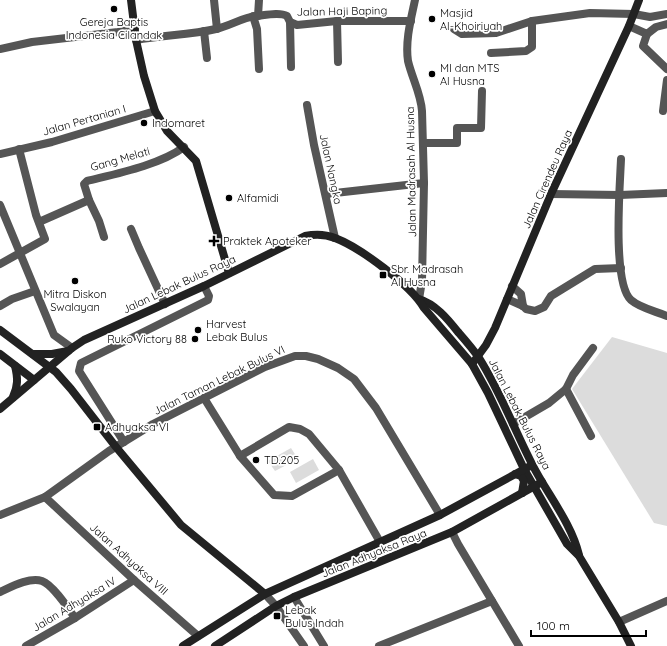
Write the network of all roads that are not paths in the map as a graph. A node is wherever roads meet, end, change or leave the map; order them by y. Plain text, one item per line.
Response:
1 (131, 0) edge
2 (214, 0) edge
3 (259, 0) edge
4 (415, 0) edge
5 (639, 0) edge
6 (634, 14) junction
7 (667, 14) edge
8 (256, 16) junction
9 (337, 21) junction
10 (411, 21) junction
11 (532, 21) junction
12 (290, 22) junction
13 (667, 24) edge
14 (629, 26) junction
15 (135, 29) junction
16 (217, 29) junction
17 (454, 29) dead end
18 (204, 31) junction
19 (647, 34) junction
20 (136, 40) junction
21 (0, 49) edge
22 (491, 54) dead end
23 (207, 58) dead end
24 (338, 62) dead end
25 (291, 68) dead end
26 (259, 69) dead end
27 (667, 69) edge
28 (667, 80) edge
29 (482, 91) dead end
30 (307, 105) dead end
31 (664, 111) dead end
32 (155, 112) junction
33 (424, 143) junction
34 (184, 147) junction
35 (19, 149) junction
36 (0, 154) edge
37 (621, 158) dead end
38 (424, 183) junction
39 (667, 193) edge
40 (326, 194) junction
41 (551, 194) junction
42 (620, 195) junction
43 (89, 200) junction
44 (0, 205) edge
45 (39, 222) junction
46 (131, 229) dead end
47 (104, 237) dead end
48 (335, 238) junction
49 (19, 252) junction
50 (0, 264) edge
51 (621, 268) junction
52 (229, 273) junction
53 (204, 286) junction
54 (512, 286) junction
55 (35, 291) junction
56 (419, 299) junction
57 (507, 299) junction
58 (165, 304) junction
59 (0, 306) edge
60 (523, 306) junction
61 (667, 316) edge
62 (0, 330) edge
63 (593, 348) dead end
64 (72, 349) junction
65 (0, 354) edge
66 (33, 354) junction
67 (478, 357) junction
68 (61, 359) junction
69 (472, 364) junction
70 (15, 366) junction
71 (50, 367) junction
72 (61, 378) junction
73 (34, 380) junction
74 (566, 389) junction
75 (13, 398) junction
76 (204, 398) junction
77 (0, 409) edge
78 (513, 424) junction
79 (591, 436) dead end
80 (124, 442) junction
81 (116, 447) junction
82 (240, 456) junction
83 (532, 465) junction
84 (524, 469) junction
85 (339, 470) junction
86 (515, 474) junction
87 (542, 482) junction
88 (534, 487) junction
89 (522, 493) junction
90 (45, 497) junction
91 (0, 515) edge
92 (440, 515) junction
93 (452, 532) junction
94 (380, 542) junction
95 (579, 556) junction
96 (134, 580) junction
97 (0, 592) edge
98 (265, 594) junction
99 (294, 597) junction
100 (492, 601) junction
101 (667, 601) edge
102 (276, 606) junction
103 (75, 618) junction
104 (618, 622) junction
105 (198, 636) junction
106 (26, 646) edge
107 (183, 646) edge
108 (215, 646) edge
109 (304, 646) edge
110 (324, 646) edge
111 (379, 646) edge
112 (519, 646) edge
113 (631, 646) edge

1 - 15 main road
2 - 16 street
3 - 8 street
4 - 10 street, Jalan Madrasah Al Husna
5 - 6 main road, Jalan Cirendeu Raya
6 - 7 street
6 - 11 street
6 - 14 main road, Jalan Cirendeu Raya
8 - 12 street, Jalan Haji Baping
8 - 16 street, Jalan Haji Baping
8 - 26 street
9 - 10 street, Jalan Haji Baping
9 - 12 street, Jalan Haji Baping
9 - 24 street
10 - 33 street, Jalan Madrasah Al Husna
11 - 17 street
11 - 22 street
12 - 25 street
13 - 19 street
14 - 19 street
14 - 41 main road, Jalan Cirendeu Raya
15 - 20 main road
15 - 21 street
16 - 18 street, Jalan Haji Baping
18 - 20 street, Jalan Haji Baping
18 - 23 street
19 - 27 street
20 - 32 main road
28 - 31 street
29 - 33 street
30 - 40 street, Jalan Nangka
32 - 34 main road
32 - 35 street, Jalan Pertanian I
33 - 38 street, Jalan Madrasah Al Husna
34 - 43 street, Gang Melati
34 - 52 main road
35 - 36 street, Jalan Pertanian I
35 - 45 street
37 - 42 street
38 - 40 street
38 - 56 street, Jalan Madrasah Al Husna
39 - 42 street
40 - 48 street, Jalan Nangka
41 - 42 street
41 - 54 main road, Jalan Cirendeu Raya
42 - 51 street
43 - 45 street
43 - 47 street
44 - 49 street
45 - 49 street
46 - 58 street
48 - 52 main road, Jalan Lebak Bulus Raya
48 - 56 main road, Jalan Lebak Bulus Raya
49 - 50 street
49 - 55 street
51 - 60 street
51 - 61 street
52 - 53 main road, Jalan Lebak Bulus Raya
53 - 58 main road, Jalan Lebak Bulus Raya
53 - 80 street
54 - 57 main road, Jalan Cirendeu Raya
54 - 60 street
55 - 59 street
55 - 64 street
56 - 67 main road, Jalan Lebak Bulus Raya
56 - 69 main road, Jalan Lebak Bulus Raya
57 - 60 street
57 - 67 main road, Jalan Cirendeu Raya
58 - 64 main road, Jalan Lebak Bulus Raya
62 - 66 main road
63 - 74 street
64 - 66 main road
64 - 68 main road, Jalan Lebak Bulus Raya
65 - 70 main road
66 - 71 main road
67 - 69 main road, Jalan Cirendeu Raya
67 - 78 main road, Jalan Lebak Bulus Raya
68 - 71 main road, Jalan Lebak Bulus Raya
68 - 72 main road
69 - 84 main road, Jalan Lebak Bulus Raya
70 - 73 main road
70 - 75 main road
71 - 72 main road
71 - 73 main road, Jalan Lebak Bulus Raya
72 - 81 main road
73 - 75 main road, Jalan Lebak Bulus Raya
74 - 78 street
74 - 79 street
75 - 77 main road, Jalan Lebak Bulus Raya
76 - 80 street, Jalan Taman Lebak Bulus VI
76 - 82 street
76 - 92 street, Jalan Taman Lebak Bulus VI
78 - 83 main road, Jalan Lebak Bulus Raya
80 - 81 street, Jalan Taman Lebak Bulus VI
81 - 90 street, Jalan Taman Lebak Bulus VI
81 - 98 main road
82 - 85 street
82 - 85 street
83 - 84 main road, Jalan Adhyaksa Raya
83 - 87 main road, Jalan Lebak Bulus Raya
84 - 86 main road, Jalan Adhyaksa Raya
84 - 88 main road, Jalan Lebak Bulus Raya
85 - 94 street
86 - 89 main road
86 - 92 main road, Jalan Adhyaksa Raya
87 - 88 main road, Jalan Adhyaksa Raya
87 - 95 main road, Jalan Lebak Bulus Raya
88 - 89 main road, Jalan Adhyaksa Raya
88 - 95 main road, Jalan Lebak Bulus Raya
89 - 93 main road, Jalan Adhyaksa Raya
90 - 91 street, Jalan Taman Lebak Bulus VI
90 - 96 street, Jalan Adhyaksa VIII
92 - 94 main road, Jalan Adhyaksa Raya
93 - 99 main road, Jalan Adhyaksa Raya
93 - 100 street
94 - 98 main road, Jalan Adhyaksa Raya
95 - 104 main road, Jalan Lebak Bulus Raya
96 - 103 street, Jalan Adhyaksa IV
96 - 105 street, Jalan Adhyaksa VIII
97 - 103 street
98 - 102 street
98 - 105 main road, Jalan Adhyaksa Raya
99 - 102 main road, Jalan Adhyaksa Raya
99 - 110 street
100 - 111 street
100 - 112 street
101 - 104 street
102 - 108 main road, Jalan Adhyaksa Raya
102 - 109 street
103 - 106 street, Jalan Adhyaksa IV
104 - 113 main road, Jalan Lebak Bulus Raya
105 - 107 main road, Jalan Adhyaksa Raya

